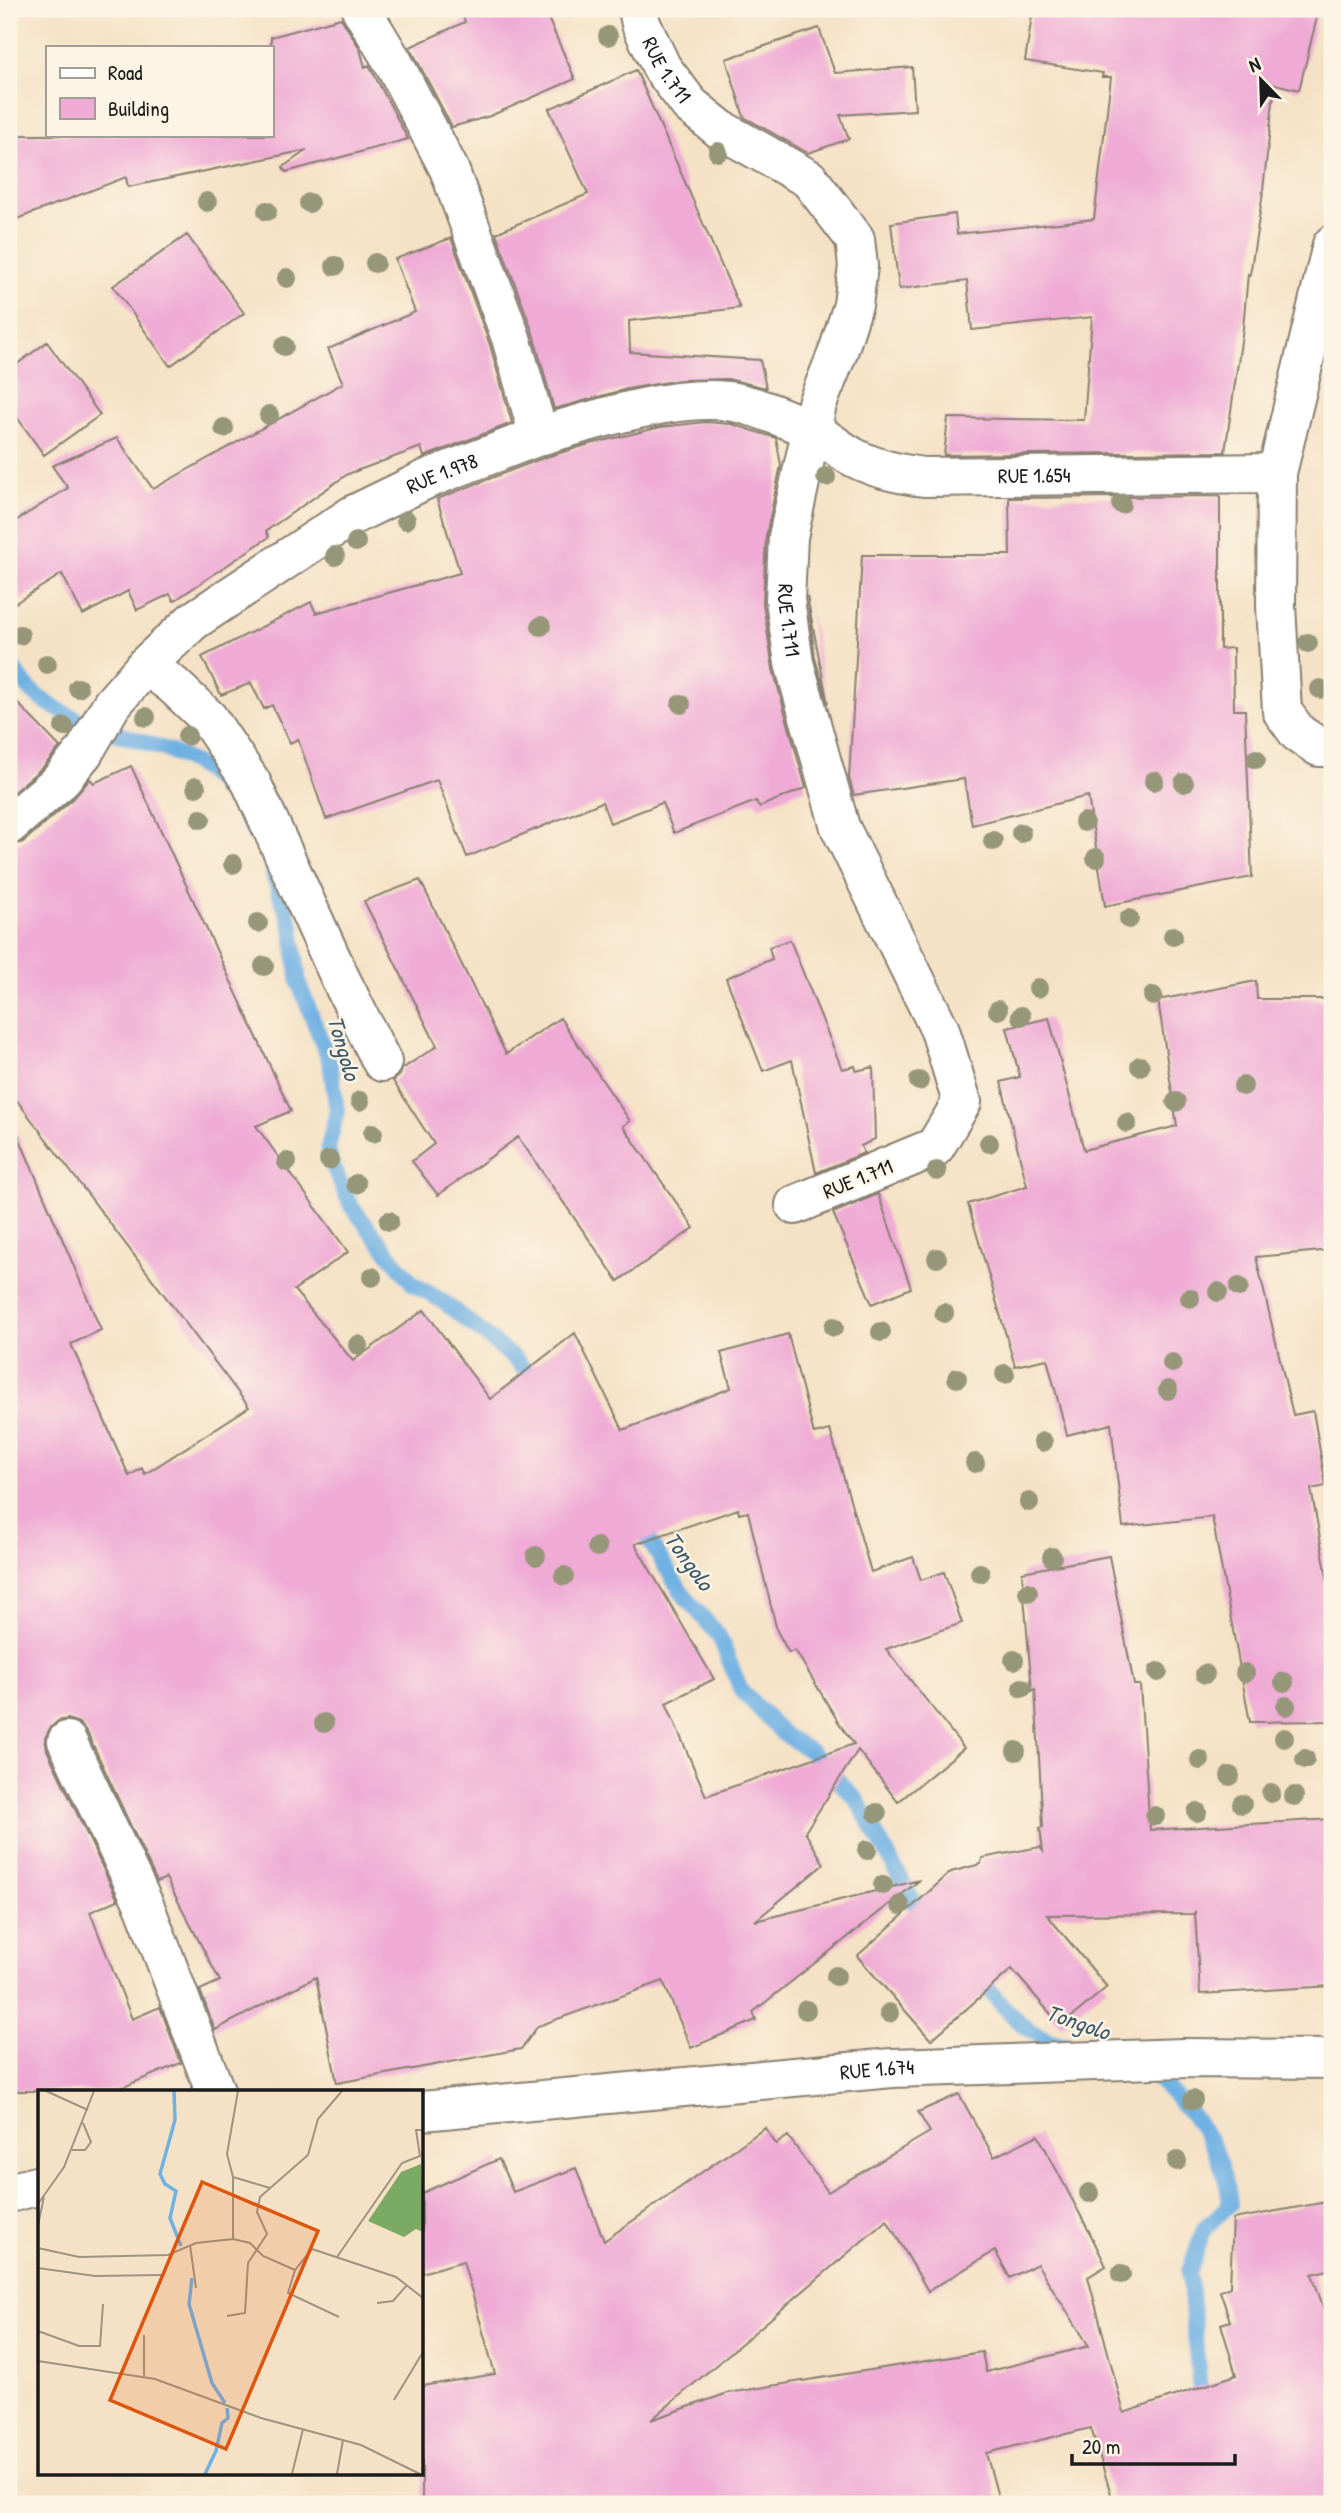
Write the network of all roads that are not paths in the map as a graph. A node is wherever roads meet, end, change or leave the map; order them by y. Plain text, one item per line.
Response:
1 (361, 9) edge
2 (638, 9) edge
3 (1332, 245) edge
4 (765, 412) joint
5 (808, 428) junction
6 (539, 436) junction
7 (1277, 473) junction
8 (146, 665) junction
9 (1332, 747) edge
10 (9, 825) edge
11 (382, 1062) dead end
12 (795, 1205) dead end
13 (67, 1741) dead end
14 (1332, 2059) edge
15 (215, 2090) edge
16 (424, 2111) edge
17 (38, 2186) edge
18 (9, 2193) edge

1 - 6 street
2 - 5 street, RUE 1.711
3 - 7 street
4 - 5 street, RUE 1.654
4 - 6 street, RUE 1.978
5 - 7 street, RUE 1.654
5 - 12 street, RUE 1.711
6 - 8 street, RUE 1.978
7 - 9 street
8 - 10 street, RUE 1.978
8 - 11 street
13 - 15 street
14 - 16 street, RUE 1.674
17 - 18 street

